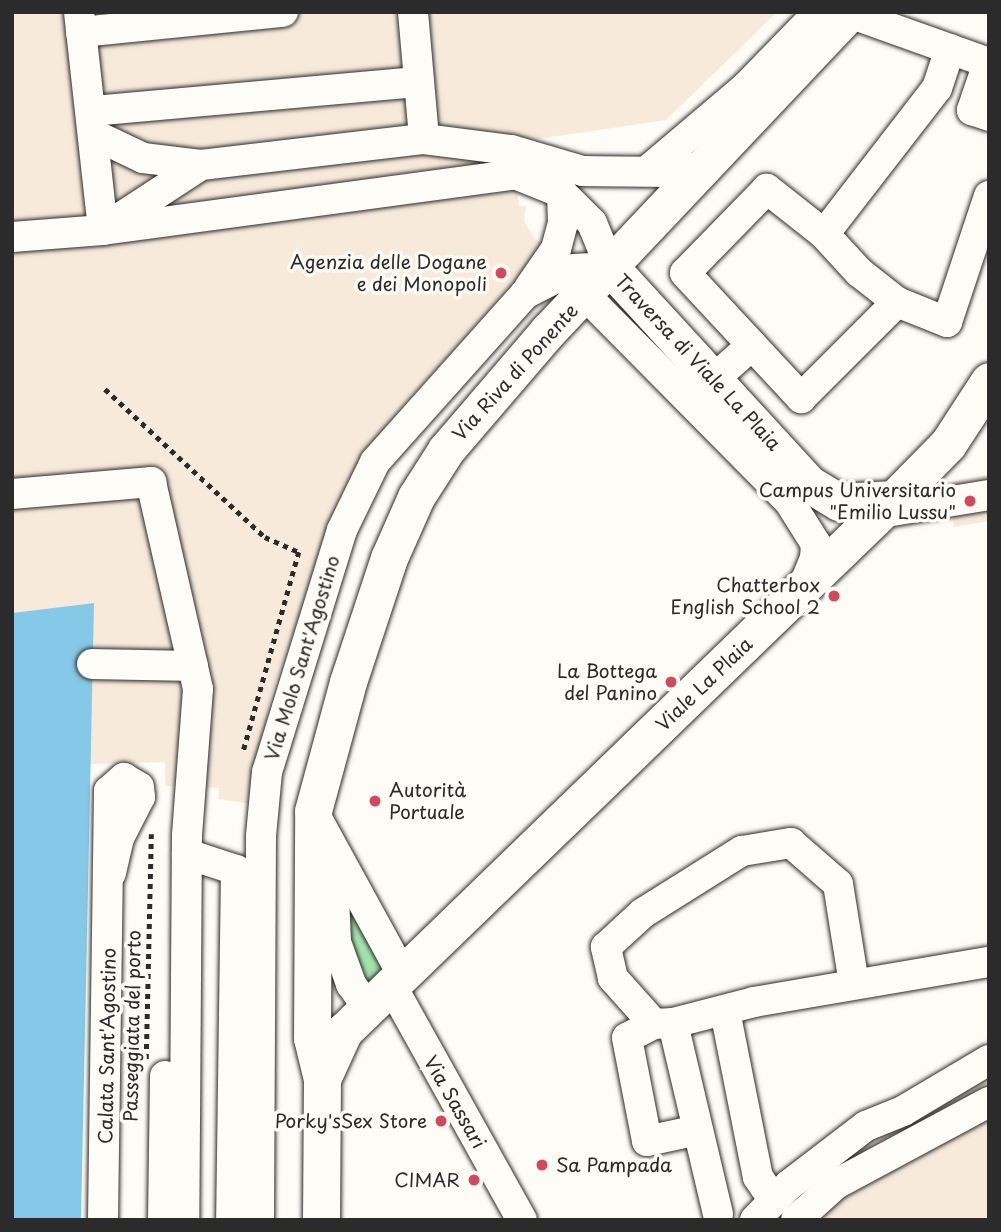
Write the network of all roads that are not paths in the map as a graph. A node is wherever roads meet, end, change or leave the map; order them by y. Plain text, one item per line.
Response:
1 (282, 12) edge
2 (413, 12) edge
3 (839, 13) edge
4 (80, 22) edge
5 (950, 49) junction
6 (988, 63) edge
7 (419, 82) junction
8 (931, 96) junction
9 (980, 113) edge
10 (94, 123) junction
11 (425, 139) junction
12 (201, 165) junction
13 (708, 165) junction
14 (647, 171) junction
15 (562, 193) junction
16 (989, 196) edge
17 (103, 230) junction
18 (824, 234) junction
19 (12, 237) edge
20 (610, 267) junction
21 (525, 294) junction
22 (584, 294) junction
23 (897, 302) junction
24 (556, 322) junction
25 (752, 345) junction
26 (714, 379) junction
27 (989, 381) edge
28 (12, 494) edge
29 (897, 496) junction
30 (987, 496) edge
31 (801, 591) junction
32 (92, 664) dead end
33 (195, 678) junction
34 (313, 811) junction
35 (332, 849) junction
36 (187, 855) junction
37 (111, 873) dead end
38 (989, 962) edge
39 (387, 978) junction
40 (854, 984) junction
41 (726, 1011) junction
42 (663, 1023) junction
43 (989, 1060) edge
44 (322, 1079) junction
45 (989, 1102) edge
46 (698, 1130) junction
47 (770, 1205) edge
48 (715, 1214) edge
49 (103, 1220) edge
50 (163, 1220) edge
51 (184, 1220) edge
52 (231, 1220) edge
53 (259, 1220) edge
54 (321, 1220) edge
55 (522, 1220) edge

1 - 4 street
2 - 7 street
3 - 5 street
3 - 13 main road, Via Riva di Ponente
3 - 14 street
4 - 10 street
5 - 6 street
5 - 8 street
6 - 9 street
7 - 10 street
7 - 11 street
8 - 9 street
8 - 18 street
10 - 12 street
10 - 17 street
11 - 12 street
11 - 14 street
12 - 17 street
13 - 14 street
13 - 20 main road, Via Riva di Ponente
15 - 17 street
15 - 20 street
15 - 21 street
16 - 23 street
17 - 19 street
18 - 23 street
18 - 25 street
20 - 21 street, Via Molo Sant'Agostino
20 - 22 main road, Via Riva di Ponente
20 - 26 main road, Traversa di Viale La Plaia
21 - 24 street
21 - 53 street, Via Molo Sant'Agostino
22 - 24 main road, Via Riva di Ponente
22 - 31 street, Traversa di Viale La Plaia
23 - 25 street
24 - 34 main road, Via Riva di Ponente
25 - 26 street
26 - 29 main road, Traversa di Viale La Plaia
27 - 29 main road, Viale La Plaia
28 - 33 street
29 - 30 street
29 - 30 street
29 - 31 main road, Viale La Plaia
31 - 39 main road, Viale La Plaia
32 - 33 street
33 - 36 street
33 - 50 street
34 - 35 street, Via Sassari
34 - 44 main road
35 - 39 street, Via Sassari
35 - 39 street, Via Sassari
36 - 51 street
36 - 52 street
37 - 49 street, Calata Sant'Agostino
38 - 40 street
39 - 44 main road
39 - 55 street, Via Sassari
40 - 41 street
40 - 42 street
41 - 42 street
41 - 47 street
42 - 46 street
42 - 46 street
43 - 47 street
44 - 54 main road
45 - 47 street
46 - 48 street
47 - 48 street

